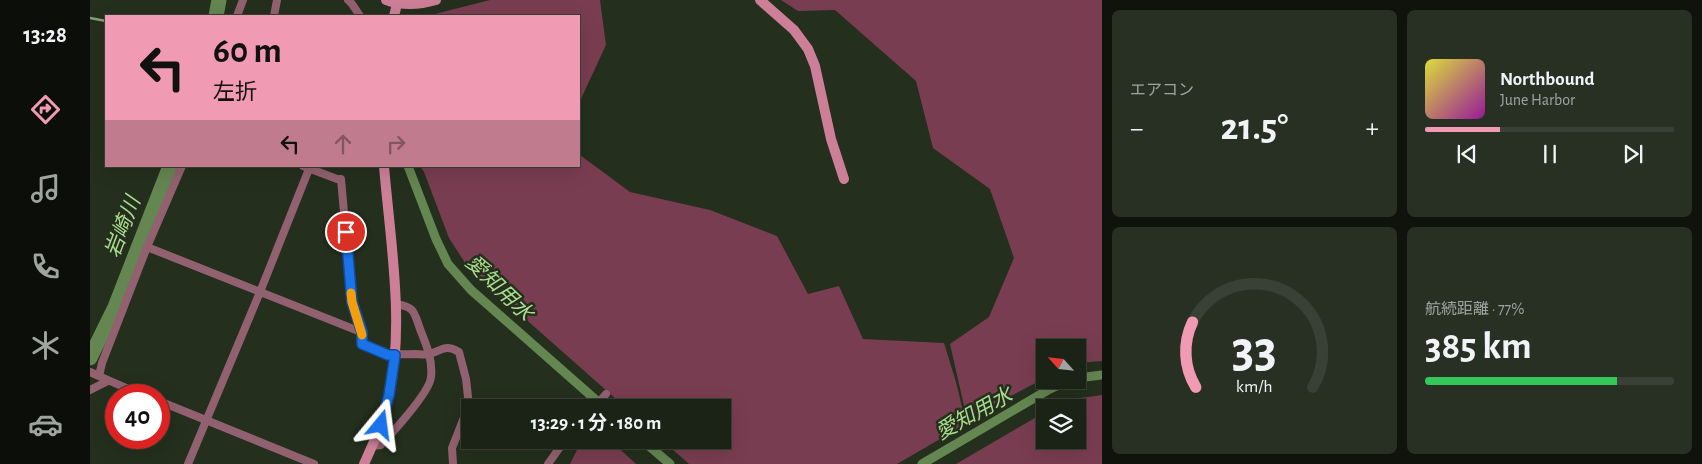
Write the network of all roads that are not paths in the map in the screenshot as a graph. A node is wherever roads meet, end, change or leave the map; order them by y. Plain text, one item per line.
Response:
1 (243, 0) edge
2 (277, 0) edge
3 (348, 0) edge
4 (386, 0) edge
5 (436, 0) edge
6 (760, 0) edge
7 (397, 2) edge
8 (237, 15) edge
9 (274, 15) edge
10 (359, 15) edge
11 (394, 15) edge
12 (182, 167) edge
13 (306, 167) edge
14 (384, 167) edge
15 (844, 179) dead end
16 (148, 246) junction
17 (260, 292) junction
18 (396, 304) junction
19 (362, 332) junction
20 (429, 354) junction
21 (395, 355) junction
22 (95, 374) edge
23 (108, 381) junction
24 (116, 384) edge
25 (90, 390) edge
26 (606, 394) dead end
27 (602, 399) edge
28 (170, 405) edge
29 (206, 419) junction
30 (372, 446) junction
31 (559, 449) edge
32 (188, 464) edge
33 (314, 464) edge
34 (364, 464) edge
35 (453, 464) edge
36 (548, 464) edge

1 - 8 street
2 - 9 street
3 - 10 street
4 - 7 street
5 - 7 street
6 - 15 street
7 - 11 street
12 - 16 street
13 - 17 street
13 - 19 street
14 - 18 street
16 - 17 street
16 - 22 street
17 - 19 street
17 - 29 street
18 - 20 street
18 - 21 street
19 - 21 street
20 - 21 street
20 - 30 street
20 - 35 street
21 - 30 street
22 - 23 street
23 - 24 street
23 - 25 street
26 - 27 street
28 - 29 street
29 - 32 street
29 - 33 street
30 - 34 street
31 - 36 street

